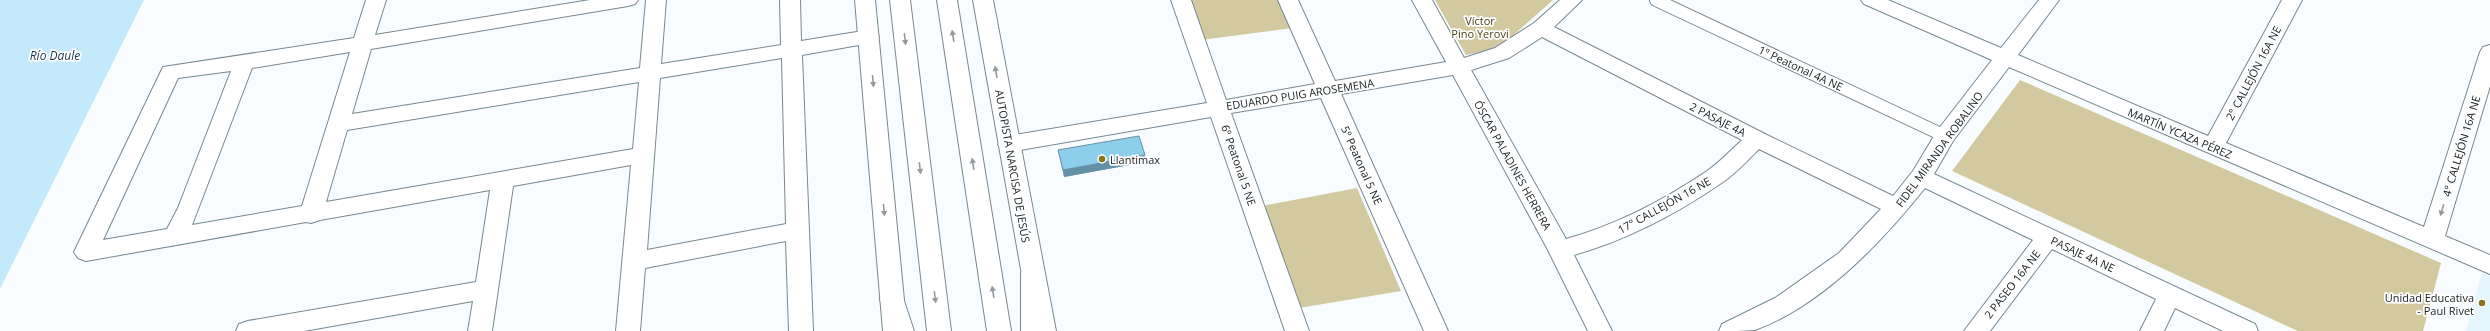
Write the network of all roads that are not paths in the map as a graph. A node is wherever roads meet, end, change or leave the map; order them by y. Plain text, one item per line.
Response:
1 (376, 0) edge
2 (628, 0) edge
3 (656, 0) edge
4 (790, 0) edge
5 (865, 0) edge
6 (900, 0) edge
7 (947, 0) edge
8 (983, 0) edge
9 (1181, 0) edge
10 (1288, 0) edge
11 (1422, 0) edge
12 (1572, 0) edge
13 (1656, 0) edge
14 (1871, 0) edge
15 (2292, 0) edge
16 (2042, 2) edge
17 (1541, 28) junction
18 (869, 37) junction
19 (362, 43) junction
20 (792, 49) junction
21 (2490, 52) edge
22 (2006, 58) junction
23 (244, 63) junction
24 (1459, 67) junction
25 (650, 73) junction
26 (1328, 90) junction
27 (1218, 108) junction
28 (338, 124) junction
29 (1945, 136) junction
30 (1757, 139) junction
31 (1010, 144) junction
32 (2214, 147) junction
33 (643, 154) junction
34 (1920, 177) junction
35 (503, 180) junction
36 (1897, 207) junction
37 (311, 215) junction
38 (798, 230) junction
39 (2048, 237) junction
40 (174, 238) junction
41 (2432, 240) junction
42 (1560, 250) junction
43 (634, 261) junction
44 (2490, 265) edge
45 (1033, 273) junction
46 (487, 289) junction
47 (2170, 295) junction
48 (892, 300) junction
49 (248, 331) edge
50 (480, 331) edge
51 (628, 331) edge
52 (801, 331) edge
53 (895, 331) edge
54 (902, 331) edge
55 (939, 331) edge
56 (999, 331) edge
57 (1033, 331) edge
58 (1044, 331) edge
59 (1297, 331) edge
60 (1436, 331) edge
61 (1600, 331) edge
62 (1732, 331) edge
63 (1976, 331) edge
64 (2152, 331) edge
65 (2246, 331) edge

1 - 19 main road
2 - 19 main road
3 - 25 main road
4 - 20 main road
5 - 18 main road
6 -> 55 main road
56 -> 7 main road
31 -> 8 main road, AUTOPISTA NARCISA DE JESÚS
9 - 27 main road, 6º Peatonal 5 NE
10 - 26 main road, 5º Peatonal 5 NE
11 - 24 main road, ÓSCAR PALADINES HERRERA
12 - 17 main road, EDUARDO PUIG AROSEMENA
13 - 29 lane, 1º Peatonal 4A NE
14 - 22 main road, MARTÍN YCAZA PÉREZ
15 - 32 main road, 2° CALLEJÓN 16A NE
16 - 22 main road, FIDEL MIRANDA ROBALINO
17 - 24 main road, EDUARDO PUIG AROSEMENA
17 - 30 main road, 2 PASAJE 4A
18 - 20 main road
18 -> 48 main road
19 - 23 main road
19 - 28 main road
20 - 25 main road
20 - 38 main road
21 -> 41 main road, 4° CALLEJÓN 16A NE
22 - 29 main road, FIDEL MIRANDA ROBALINO
22 - 32 main road, MARTÍN YCAZA PÉREZ
23 - 40 main road
23 - 40 main road
24 - 26 main road, EDUARDO PUIG AROSEMENA
24 - 42 main road, ÓSCAR PALADINES HERRERA
25 - 28 main road
25 - 33 main road
26 - 27 main road, EDUARDO PUIG AROSEMENA
26 - 60 main road, 5º Peatonal 5 NE
27 - 31 main road, EDUARDO PUIG AROSEMENA
27 - 59 main road, 6º Peatonal 5 NE
28 - 37 main road
29 - 34 main road, FIDEL MIRANDA ROBALINO
30 - 36 main road, 2 PASAJE 4A
30 - 42 main road, 17° CALLEJÓN 16 NE
31 - 45 main road, AUTOPISTA NARCISA DE JESÚS
32 - 41 main road, MARTÍN YCAZA PÉREZ
33 - 35 main road
33 - 43 main road
34 - 36 main road, FIDEL MIRANDA ROBALINO
34 - 39 main road, PASAJE 4A NE
35 - 37 main road
35 - 46 main road
36 - 62 main road, FIDEL MIRANDA ROBALINO
37 - 40 main road
38 - 43 main road
38 - 52 main road
39 - 47 main road, PASAJE 4A NE
39 - 63 main road, 2 PASEO 16A NE
41 - 44 main road, MARTÍN YCAZA PÉREZ
42 - 61 main road, ÓSCAR PALADINES HERRERA
43 - 51 main road
45 - 57 main road
45 - 58 main road, AUTOPISTA NARCISA DE JESÚS
46 - 49 main road
46 - 50 main road
47 - 64 main road
47 - 65 main road, PASAJE 4A NE
48 - 53 main road
48 - 54 main road

